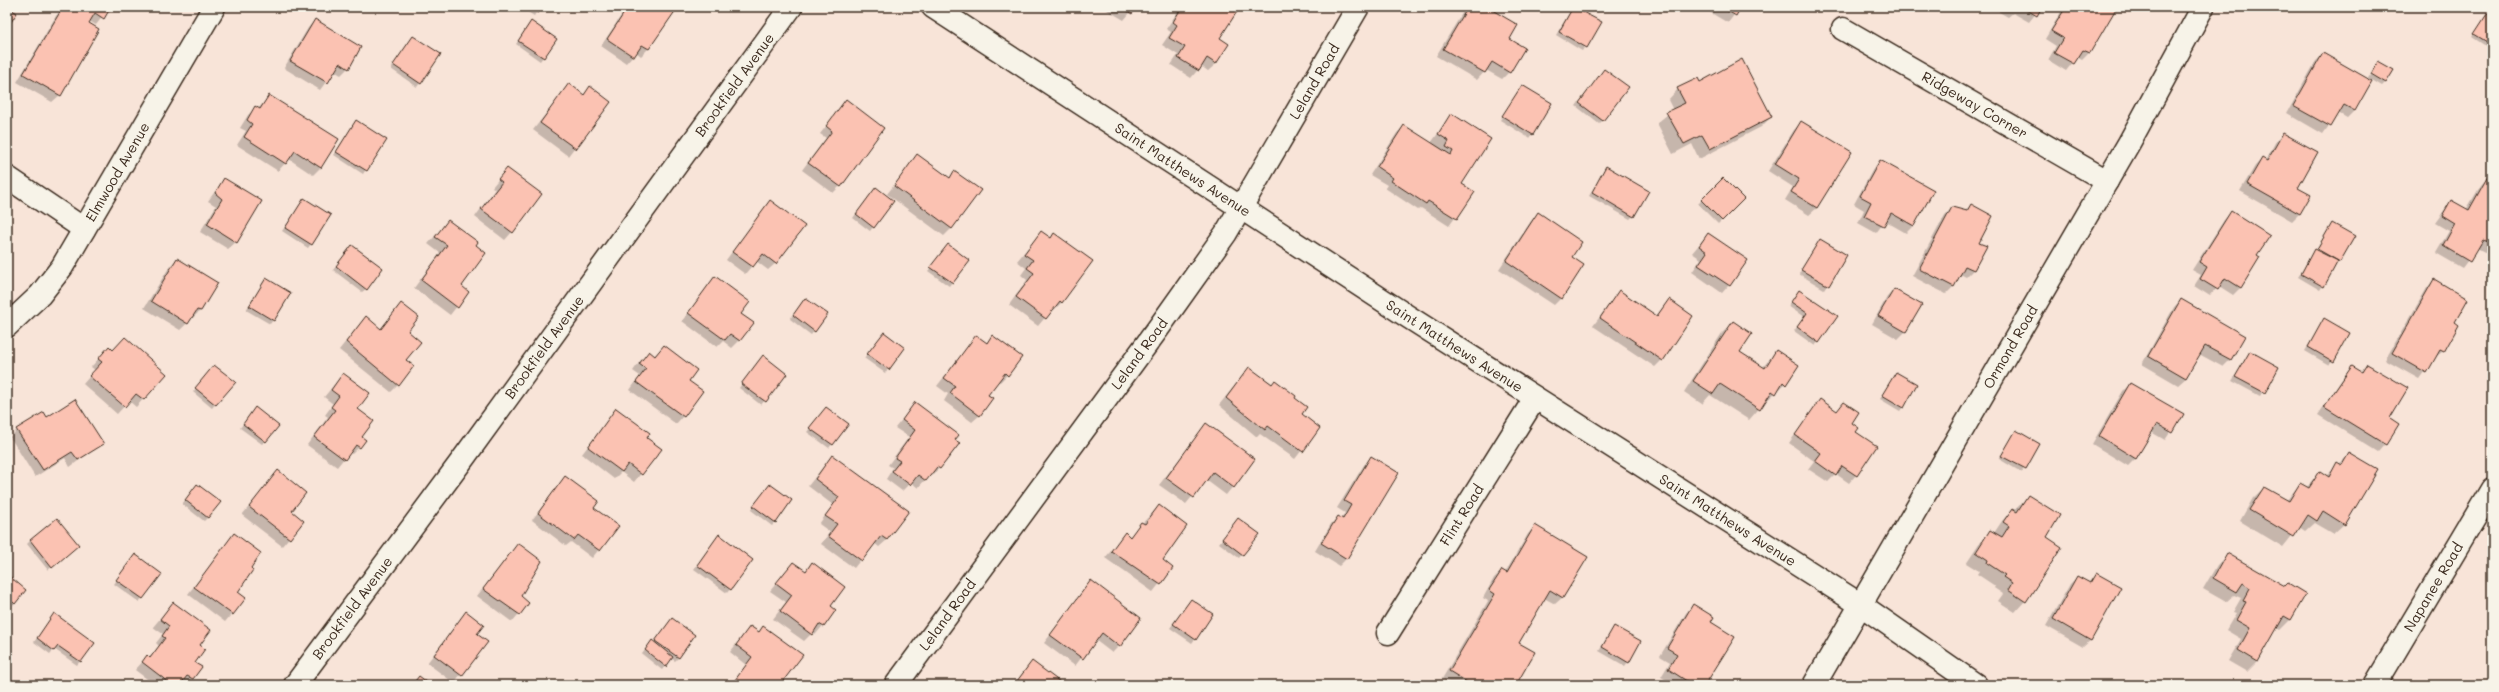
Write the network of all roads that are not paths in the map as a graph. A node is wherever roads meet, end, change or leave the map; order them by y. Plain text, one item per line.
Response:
1 (214, 7) edge
2 (791, 7) edge
3 (933, 7) edge
4 (1358, 7) edge
5 (2203, 7) edge
6 (1843, 29) dead end
7 (7, 177) edge
8 (2107, 181) junction
9 (1241, 208) junction
10 (84, 229) junction
11 (7, 326) edge
12 (1535, 398) junction
13 (2492, 489) edge
14 (1861, 605) junction
15 (1388, 633) dead end
16 (295, 685) edge
17 (896, 685) edge
18 (1814, 685) edge
19 (1976, 685) edge
20 (2375, 685) edge

1 - 10 street, Elmwood Avenue
2 - 16 street, Brookfield Avenue
3 - 9 street, Saint Matthews Avenue
4 - 9 street, Leland Road
5 - 8 street, Ormond Road
6 - 8 street, Ridgeway Corner
7 - 10 street
8 - 14 street, Ormond Road
9 - 12 street, Saint Matthews Avenue
9 - 17 street, Leland Road
10 - 11 street, Elmwood Avenue
12 - 14 street, Saint Matthews Avenue
12 - 15 street, Flint Road
13 - 20 street, Napanee Road
14 - 18 street, Ormond Road
14 - 19 street, Saint Matthews Avenue

